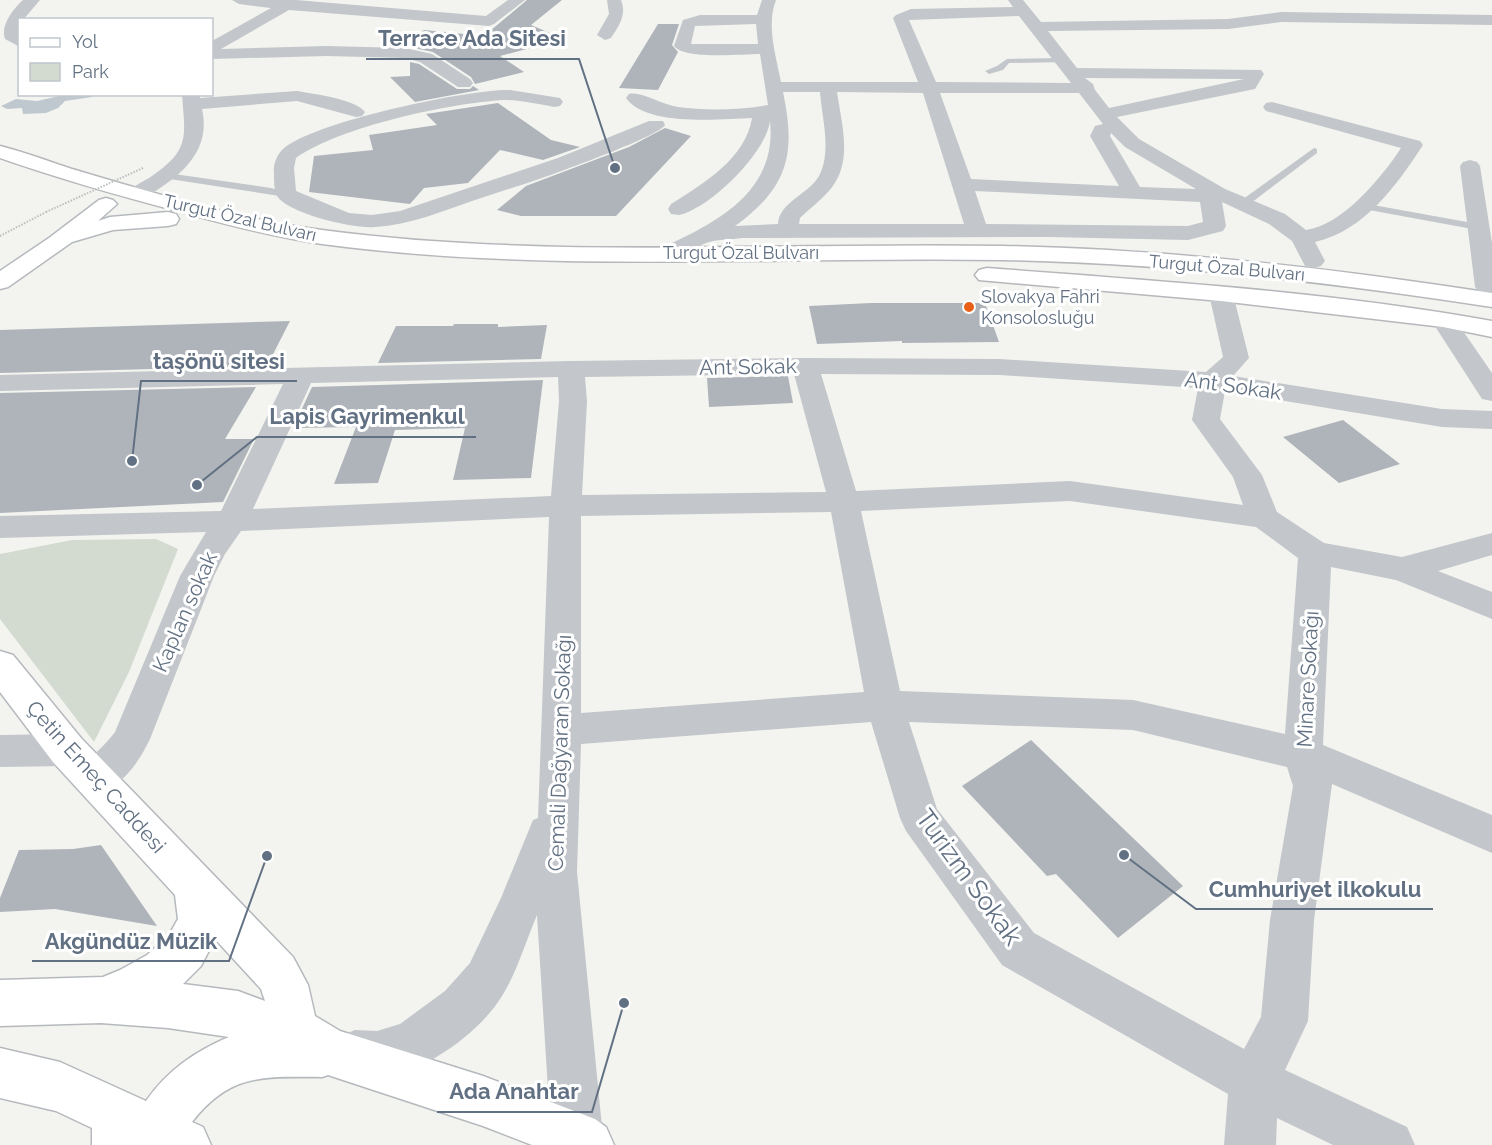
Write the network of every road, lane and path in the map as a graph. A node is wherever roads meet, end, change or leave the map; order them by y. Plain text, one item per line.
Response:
1 (33, 0) edge
2 (239, 0) edge
3 (518, 0) edge
4 (614, 0) edge
5 (769, 0) edge
6 (1339, 0) edge
7 (291, 3) edge
8 (1243, 7) dead end
9 (1026, 13) edge
10 (763, 19) junction
11 (1367, 19) junction
12 (1492, 20) edge
13 (1256, 21) junction
14 (604, 35) dead end
15 (18, 41) edge
16 (213, 46) edge
17 (767, 49) junction
18 (213, 54) edge
19 (1069, 66) junction
20 (989, 71) dead end
21 (464, 83) dead end
22 (772, 87) junction
23 (828, 87) junction
24 (1087, 88) junction
25 (931, 92) junction
26 (635, 98) dead end
27 (191, 99) edge
28 (554, 102) dead end
29 (1037, 105) dead end
30 (1272, 108) dead end
31 (770, 110) junction
32 (356, 112) dead end
33 (1082, 114) dead end
34 (1109, 120) junction
35 (656, 126) dead end
36 (1314, 151) dead end
37 (0, 152) edge
38 (1470, 166) dead end
39 (143, 168) dead end
40 (0, 172) edge
41 (167, 176) junction
42 (969, 185) dead end
43 (1133, 193) junction
44 (137, 194) junction
45 (1214, 195) junction
46 (295, 199) junction
47 (106, 204) junction
48 (1243, 204) junction
49 (1362, 206) junction
50 (679, 209) dead end
51 (168, 219) junction
52 (1478, 227) junction
53 (271, 228) junction
54 (977, 230) junction
55 (788, 231) junction
56 (710, 234) junction
57 (0, 236) edge
58 (1301, 237) junction
59 (57, 243) junction
60 (742, 247) junction
61 (680, 248) junction
62 (561, 253) junction
63 (1313, 261) junction
64 (437, 262) junction
65 (0, 282) edge
66 (1490, 291) edge
67 (1221, 294) junction
68 (1492, 315) edge
69 (1443, 320) junction
70 (1492, 329) edge
71 (806, 366) junction
72 (571, 369) junction
73 (302, 375) junction
74 (1213, 381) junction
75 (0, 383) edge
76 (1492, 393) edge
77 (1492, 420) edge
78 (844, 502) junction
79 (565, 506) junction
80 (1264, 518) junction
81 (232, 520) junction
82 (0, 527) edge
83 (1492, 544) edge
84 (1315, 552) junction
85 (1402, 569) junction
86 (1492, 606) edge
87 (0, 665) edge
88 (885, 706) junction
89 (562, 730) junction
90 (67, 750) junction
91 (0, 751) edge
92 (1303, 754) junction
93 (95, 779) junction
94 (559, 794) junction
95 (1492, 834) edge
96 (195, 886) junction
97 (101, 1000) junction
98 (0, 1003) edge
99 (320, 1046) junction
100 (0, 1073) edge
101 (1254, 1081) junction
102 (143, 1135) edge
103 (581, 1142) edge
104 (1250, 1145) edge
105 (1389, 1145) edge

1 - 15 street
2 - 7 street
3 - 7 street
4 - 14 street
5 - 10 street
6 - 11 street
7 - 16 street
8 - 13 street
9 - 13 street
9 - 19 street
9 - 25 street
10 - 17 street
10 - 17 street
11 - 12 street
11 - 13 street
17 - 22 street
18 - 21 street
19 - 20 lane
19 - 24 street
19 - 34 street
22 - 23 street
22 - 31 street
23 - 25 street
23 - 55 street
24 - 25 street
24 - 34 street
25 - 29 street
25 - 54 street
26 - 31 street
27 - 32 street
27 - 41 street
28 - 46 street
30 - 49 street
31 - 50 street
31 - 56 street
33 - 34 street
34 - 43 street
34 - 45 street
35 - 46 street
36 - 48 lane
37 - 44 main road, Turgut Özal Bulvarı
38 - 52 street
39 - 57 path, bridge
40 - 47 main road, Turgut Özal Bulvarı
41 - 44 street
41 - 46 lane
42 - 43 street
43 - 45 street
44 - 53 main road, Turgut Özal Bulvarı
45 - 48 street
45 - 54 street
46 - 53 street
47 - 51 main road, Turgut Özal Bulvarı
47 - 59 main road
48 - 58 street
49 - 52 lane
49 - 58 street
51 - 59 main road
51 - 64 main road, Turgut Özal Bulvarı
52 - 66 street
53 - 62 main road, Turgut Özal Bulvarı
54 - 55 street
55 - 56 street
56 - 60 street
56 - 61 street
58 - 63 street
59 - 65 main road
60 - 61 main road
60 - 63 main road
61 - 62 main road
62 - 66 main road, Turgut Özal Bulvarı
63 - 66 main road
64 - 67 main road
64 - 68 main road, Turgut Özal Bulvarı
67 - 69 main road
67 - 74 street
69 - 70 main road
69 - 76 street
71 - 72 street, Ant Sokak
71 - 74 street, Ant Sokak
71 - 78 street, Turizm Sokak
72 - 73 street, Ant Sokak
72 - 79 street, Cemali Dağyaran Sokağı
73 - 75 street, Ant Sokak
73 - 81 street, Kaplan sokak
74 - 77 street, Ant Sokak
74 - 80 street
78 - 79 street
78 - 80 street
78 - 88 street, Turizm Sokak
79 - 81 street
79 - 89 street, Cemali Dağyaran Sokağı
80 - 84 street
81 - 82 street
81 - 93 street, Kaplan sokak
83 - 85 street
84 - 85 street
84 - 92 street, Minare Sokağı
85 - 86 street
87 - 90 main road, Çetin Emeç Caddesi
88 - 89 street
88 - 92 street
88 - 101 street, Turizm Sokak
89 - 94 street, Cemali Dağyaran Sokağı
90 - 91 street
90 - 93 main road, Çetin Emeç Caddesi
92 - 95 street
92 - 101 street, Minare Sokağı
93 - 96 main road, Çetin Emeç Caddesi
94 - 99 street
94 - 103 street, Cemali Dağyaran Sokağı
96 - 97 main road
96 - 99 main road, Çetin Emeç Caddesi
97 - 98 main road
97 - 99 main road
99 - 102 main road
99 - 103 main road
100 - 102 main road
101 - 104 street, Minare Sokağı
101 - 105 street, Turizm Sokak

